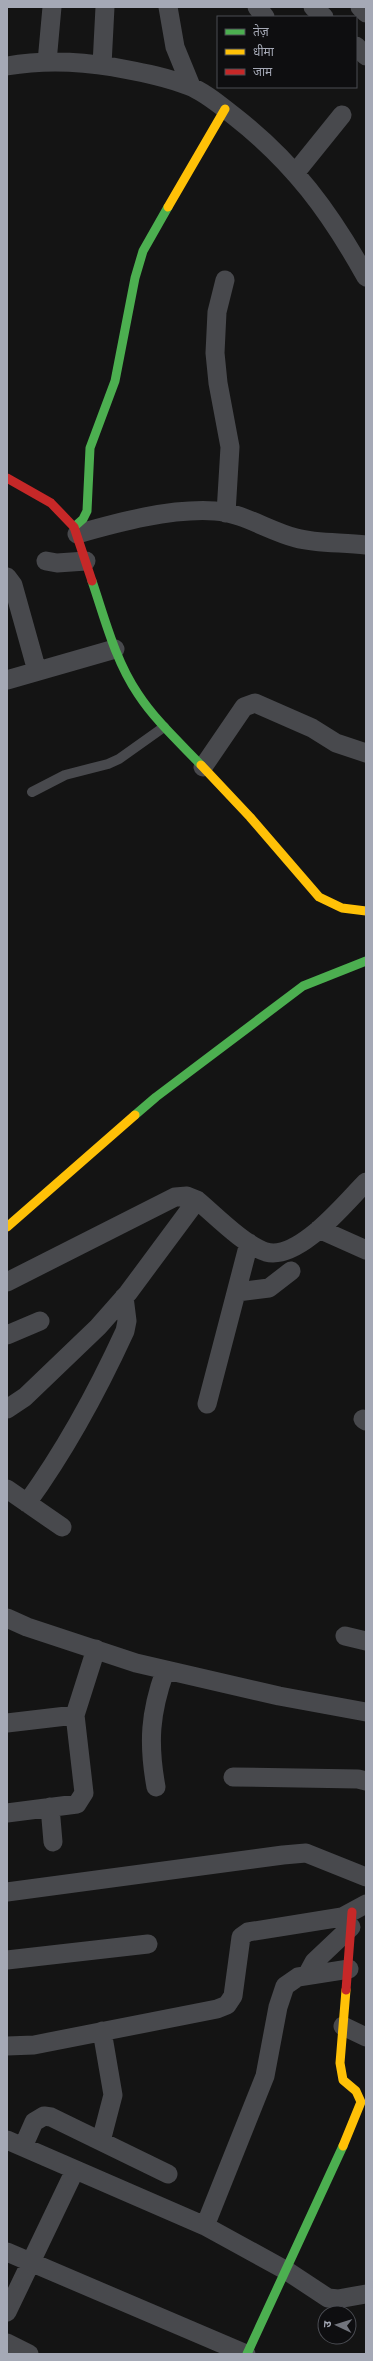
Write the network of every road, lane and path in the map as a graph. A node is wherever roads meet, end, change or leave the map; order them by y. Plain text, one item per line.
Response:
1 (52, 7) edge
2 (105, 7) edge
3 (168, 7) edge
4 (257, 7) edge
5 (313, 7) edge
6 (360, 7) edge
7 (366, 14) edge
8 (264, 16) edge
9 (323, 16) edge
10 (357, 47) edge
11 (366, 56) edge
12 (47, 62) junction
13 (7, 66) edge
14 (102, 66) junction
15 (191, 86) junction
16 (225, 109) junction
17 (342, 115) dead end
18 (296, 172) junction
19 (366, 277) edge
20 (225, 280) dead end
21 (7, 478) edge
22 (226, 513) junction
23 (75, 530) junction
24 (366, 545) edge
25 (46, 561) dead end
26 (86, 561) junction
27 (7, 577) edge
28 (115, 649) junction
29 (37, 671) junction
30 (7, 680) edge
31 (164, 727) junction
32 (366, 753) edge
33 (203, 766) junction
34 (32, 792) dead end
35 (366, 911) edge
36 (366, 961) edge
37 (366, 1182) edge
38 (197, 1200) junction
39 (7, 1226) edge
40 (319, 1229) junction
41 (250, 1243) junction
42 (366, 1250) edge
43 (291, 1271) dead end
44 (7, 1282) edge
45 (237, 1292) junction
46 (124, 1297) junction
47 (40, 1321) dead end
48 (7, 1335) edge
49 (207, 1404) dead end
50 (7, 1409) edge
51 (8, 1493) edge
52 (27, 1503) junction
53 (62, 1527) dead end
54 (7, 1618) edge
55 (344, 1636) dead end
56 (366, 1641) edge
57 (96, 1649) junction
58 (165, 1671) junction
59 (366, 1712) edge
60 (75, 1714) junction
61 (7, 1722) edge
62 (233, 1777) dead end
63 (366, 1781) edge
64 (156, 1787) dead end
65 (50, 1807) junction
66 (7, 1813) edge
67 (53, 1842) dead end
68 (366, 1877) edge
69 (7, 1892) edge
70 (359, 1909) edge
71 (148, 1944) dead end
72 (7, 1960) edge
73 (349, 1969) junction
74 (307, 1975) junction
75 (343, 2026) junction
76 (102, 2031) junction
77 (366, 2037) edge
78 (7, 2046) edge
79 (101, 2141) junction
80 (15, 2143) edge
81 (75, 2170) junction
82 (168, 2174) dead end
83 (204, 2226) junction
84 (7, 2252) edge
85 (31, 2263) junction
86 (287, 2271) junction
87 (366, 2294) edge
88 (7, 2312) edge
89 (7, 2343) edge
90 (29, 2354) edge
91 (247, 2354) edge

1 - 12 street
2 - 14 street
3 - 15 street
4 - 8 street
5 - 9 street
6 - 7 street
10 - 11 street
12 - 13 street
12 - 14 street
14 - 15 street
15 - 16 street
16 - 18 street
16 - 23 street
17 - 18 street
18 - 19 street
20 - 22 street
21 - 23 street
22 - 23 street
22 - 24 street
23 - 26 street
25 - 26 street
26 - 28 street
27 - 29 street
28 - 29 street
28 - 31 street
29 - 30 street
31 - 33 street
31 - 34 lane
32 - 33 street
33 - 35 street
36 - 39 street
37 - 40 street
38 - 41 street
38 - 44 street
38 - 46 street
40 - 41 street
40 - 42 street
41 - 45 street
43 - 45 street
45 - 49 street
46 - 50 street
46 - 52 street
47 - 48 street
51 - 52 street
52 - 53 street
54 - 57 street
55 - 56 street
57 - 58 street
57 - 60 street
58 - 59 street
58 - 64 street
60 - 61 street
60 - 65 street
62 - 63 street
65 - 66 street
65 - 67 street
68 - 69 street
70 - 73 street
70 - 74 street
70 - 76 street
71 - 72 street
73 - 74 street
73 - 75 street
74 - 83 street
75 - 77 street
75 - 86 street
76 - 78 street
76 - 79 street
79 - 80 street
79 - 82 street
80 - 81 street
81 - 83 street
81 - 85 street
83 - 86 street
84 - 85 street
85 - 88 street
85 - 91 street
86 - 87 street
86 - 91 street
89 - 90 street

